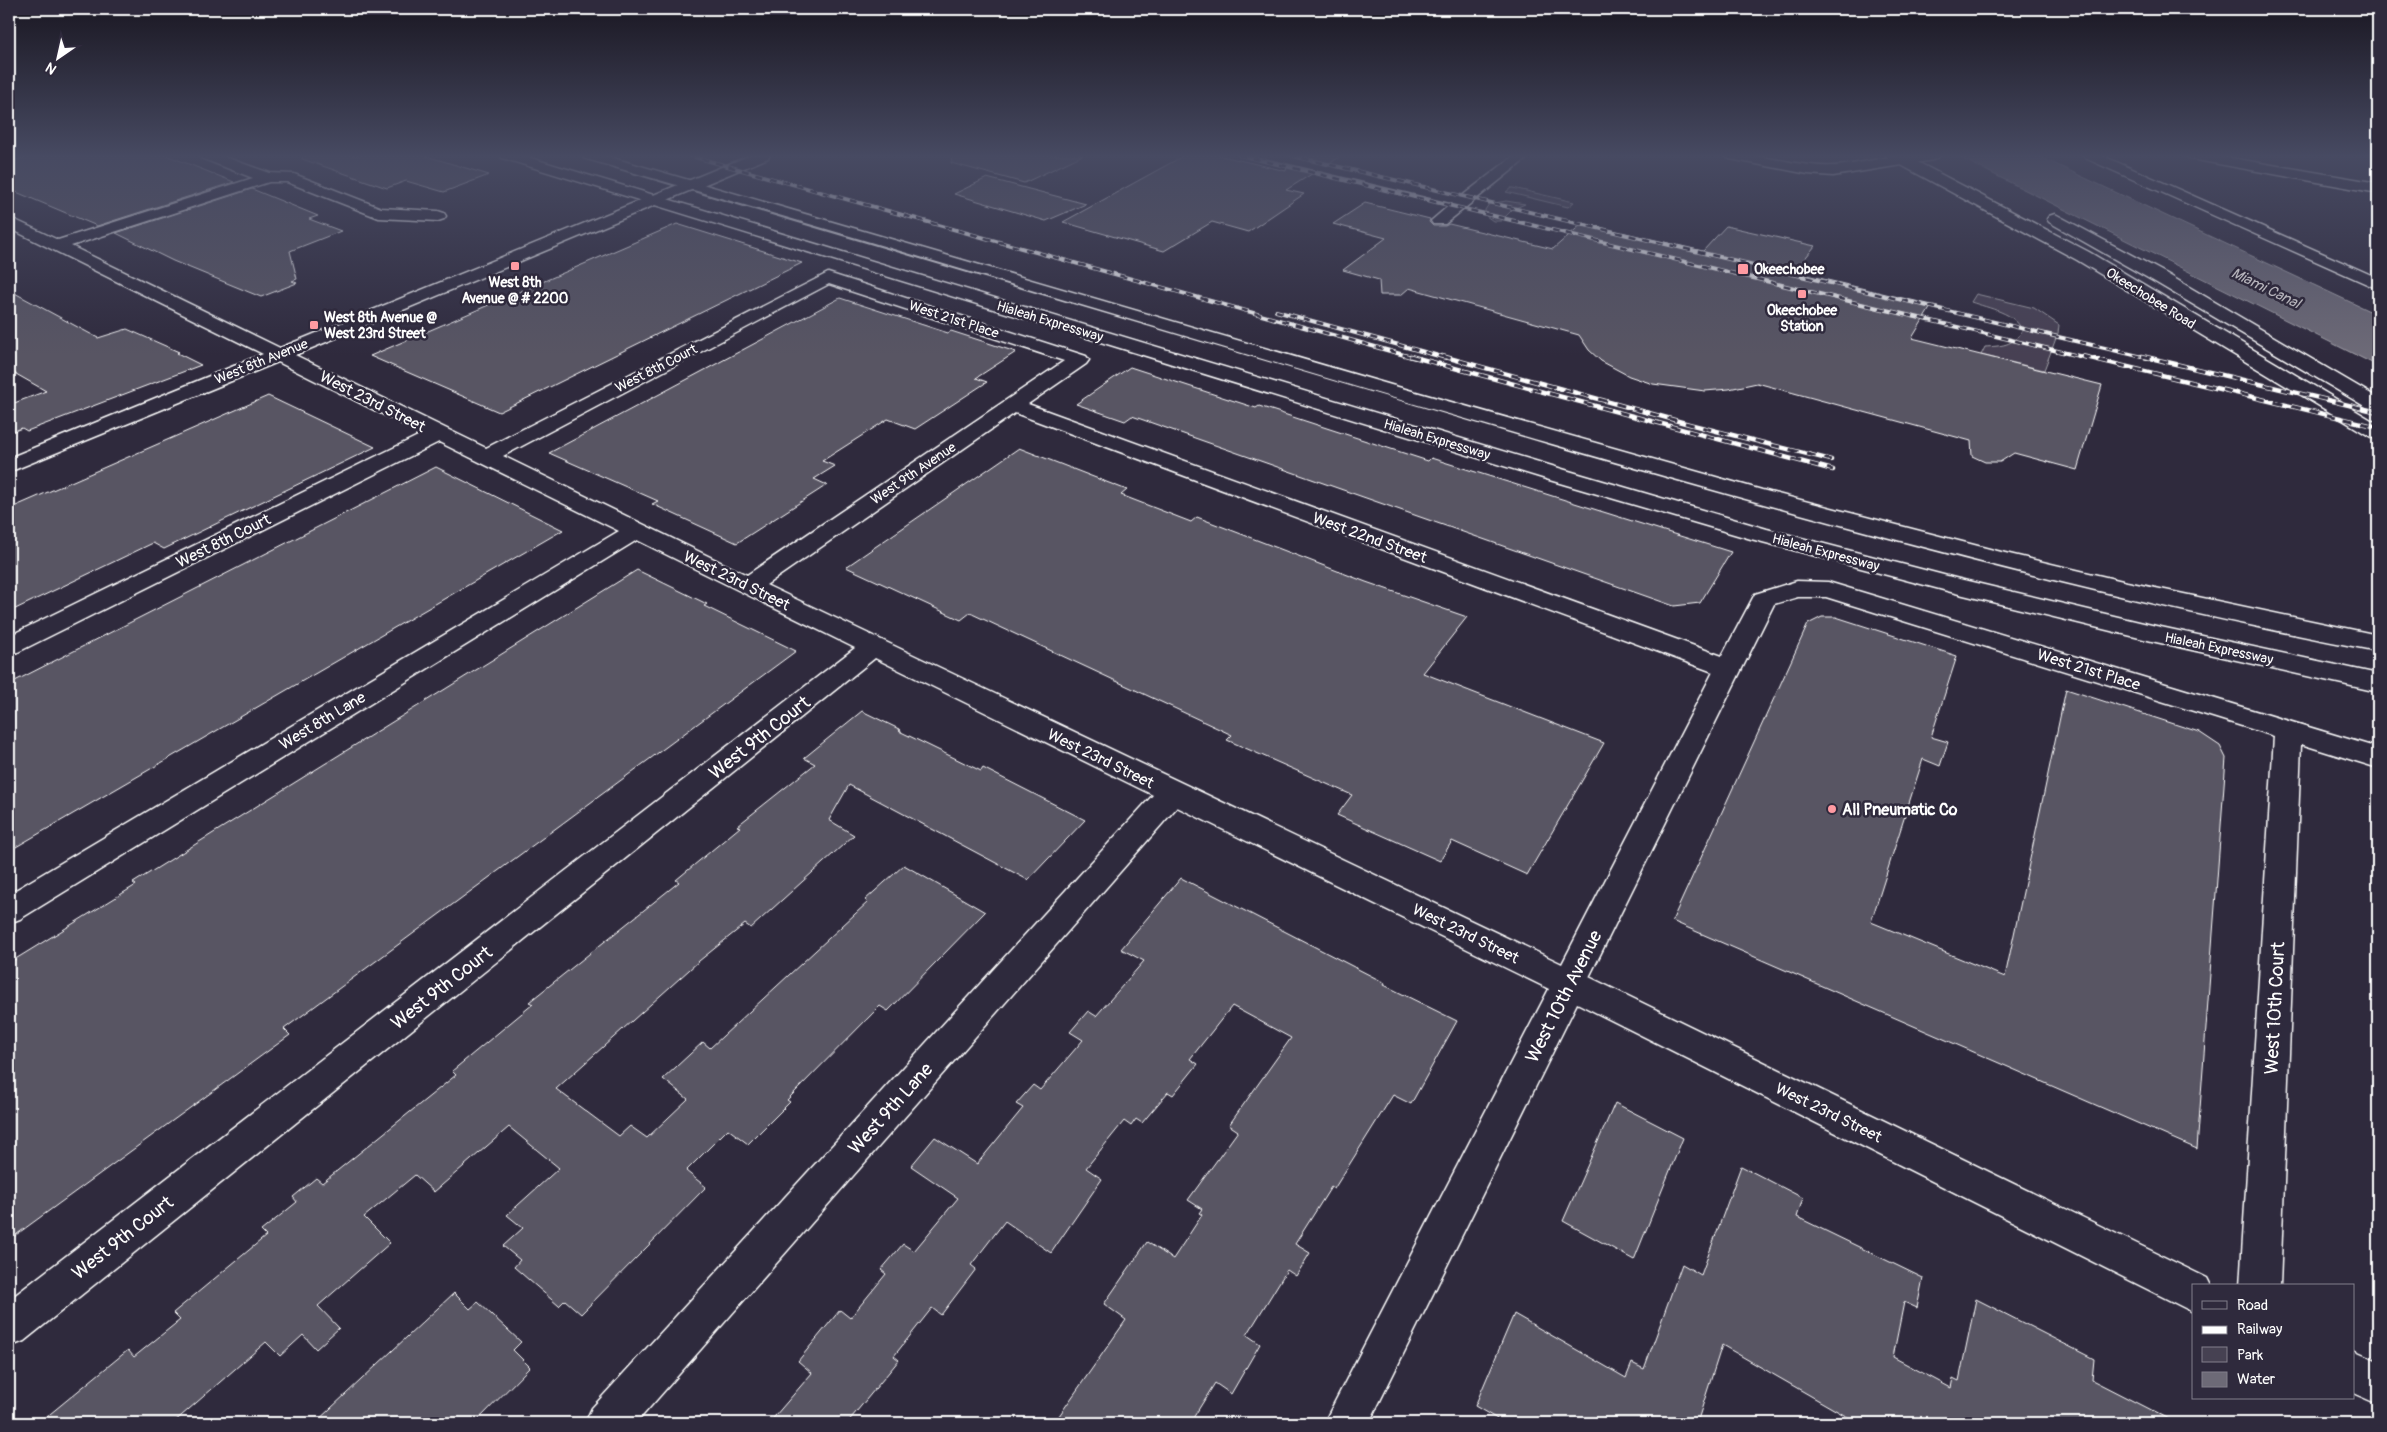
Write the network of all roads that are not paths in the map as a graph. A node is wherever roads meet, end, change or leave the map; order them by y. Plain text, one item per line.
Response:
1 (9, 222) edge
2 (131, 222) edge
3 (602, 222) edge
4 (722, 222) edge
5 (821, 222) edge
6 (2023, 222) edge
7 (2060, 222) edge
8 (2239, 222) edge
9 (55, 246) junction
10 (828, 278) joint
11 (2378, 284) edge
12 (279, 354) junction
13 (1079, 360) joint
14 (1012, 405) junction
15 (2378, 406) edge
16 (2378, 433) edge
17 (438, 434) junction
18 (485, 457) junction
19 (9, 466) edge
20 (636, 531) junction
21 (748, 586) junction
22 (1797, 589) joint
23 (2378, 643) edge
24 (9, 646) edge
25 (873, 647) junction
26 (1728, 668) junction
27 (2378, 683) edge
28 (2288, 730) junction
29 (2378, 758) edge
30 (1172, 793) junction
31 (9, 910) edge
32 (1570, 983) junction
33 (2260, 1284) edge
34 (2192, 1292) edge
35 (9, 1326) edge
36 (2354, 1371) edge
37 (2378, 1383) edge
38 (607, 1423) edge
39 (1346, 1423) edge

1 - 9 main road, West 23rd Street
2 - 9 main road
3 - 12 main road, West 8th Avenue
4 - 27 main road, Hialeah Expressway
5 - 23 main road, Hialeah Expressway
6 - 16 main road, Okeechobee Road
7 - 15 main road, Okeechobee Road
8 - 11 main road
9 - 12 main road, West 23rd Street
10 - 13 main road, West 21st Place
10 - 18 main road, West 8th Court
12 - 17 main road, West 23rd Street
12 - 19 main road, West 8th Avenue
13 - 14 main road, West 9th Avenue
14 - 21 main road, West 9th Avenue
14 - 26 main road, West 22nd Street
17 - 18 main road, West 23rd Street
17 - 24 main road, West 8th Court
18 - 20 main road, West 23rd Street
20 - 21 main road, West 23rd Street
20 - 31 main road, West 8th Lane
21 - 25 main road, West 23rd Street
22 - 26 main road, West 10th Avenue
22 - 28 main road, West 21st Place
25 - 30 main road, West 23rd Street
25 - 35 main road, West 9th Court
26 - 32 main road, West 10th Avenue
28 - 29 main road, West 21st Place
28 - 33 main road, West 10th Court
30 - 32 main road, West 23rd Street
30 - 38 main road, West 9th Lane
32 - 34 main road, West 23rd Street
32 - 39 main road, West 10th Avenue
36 - 37 main road

